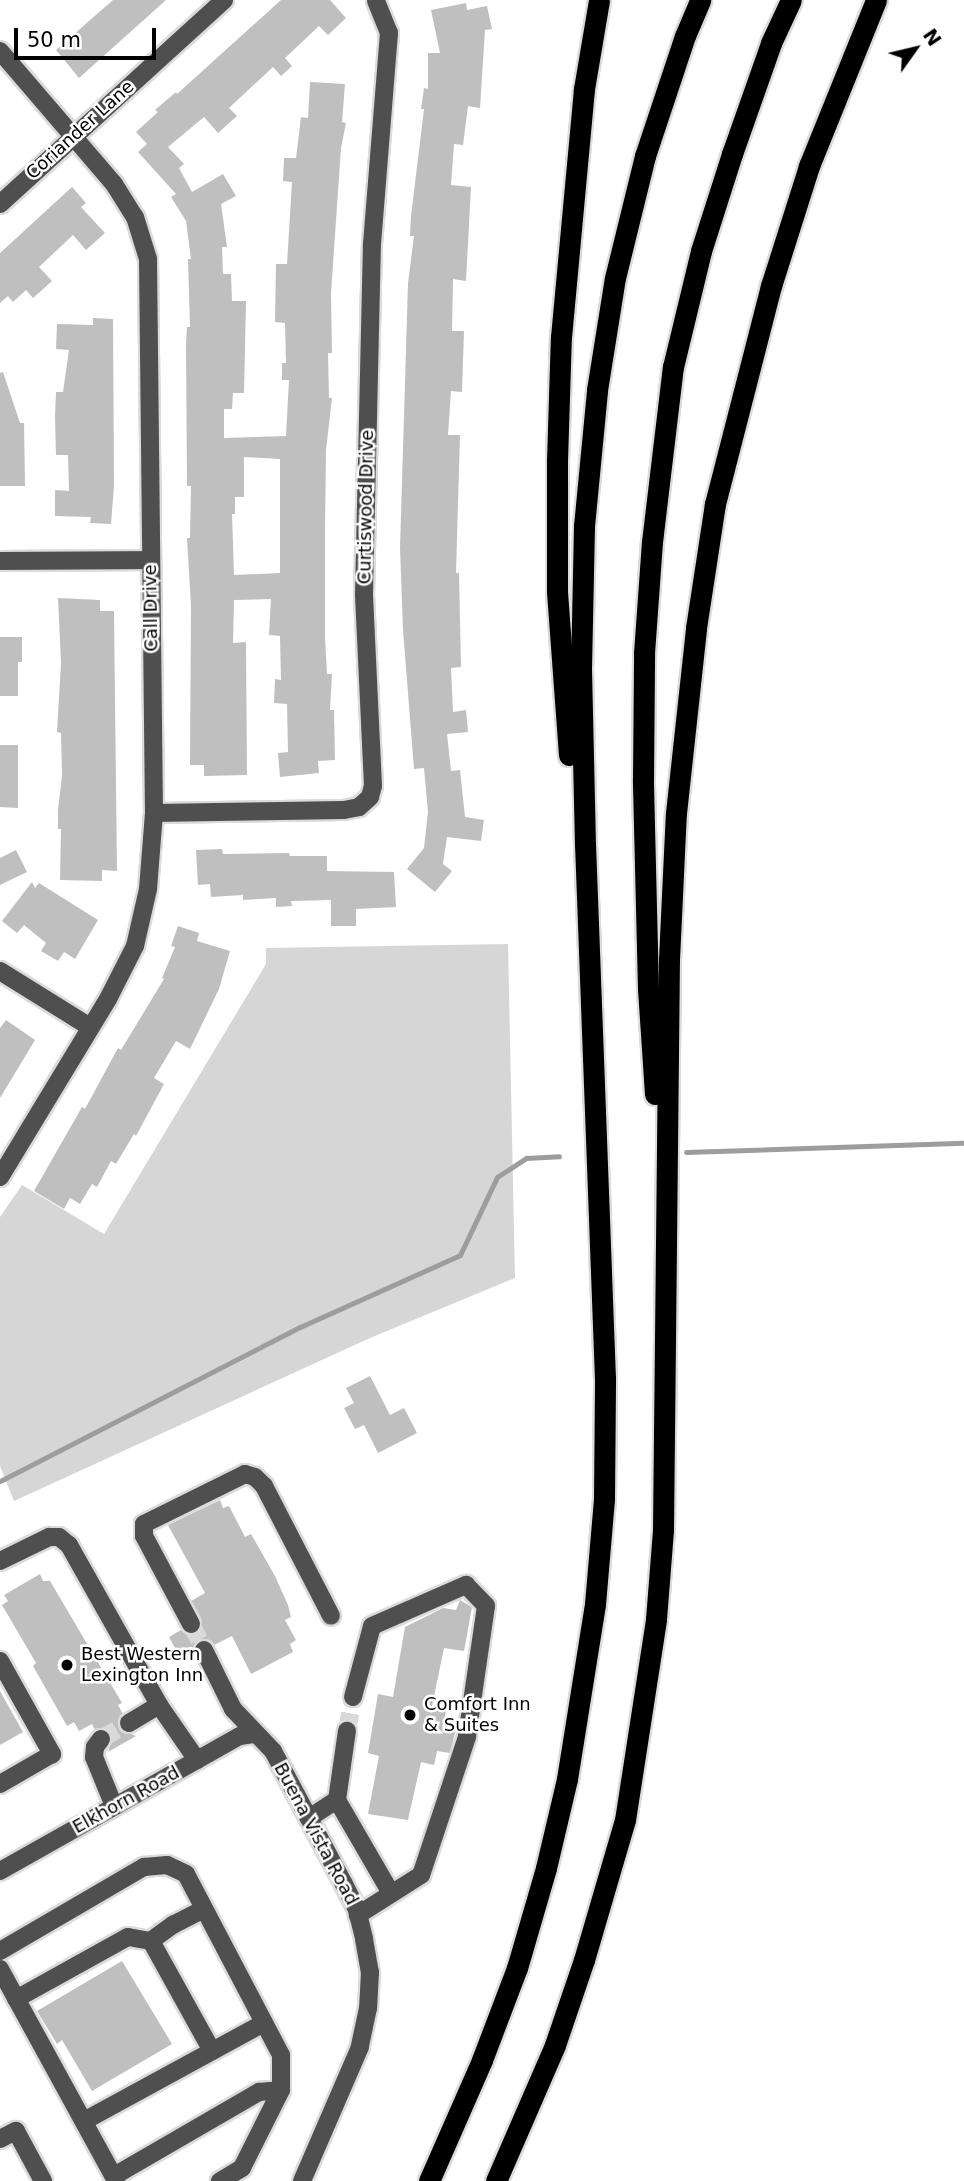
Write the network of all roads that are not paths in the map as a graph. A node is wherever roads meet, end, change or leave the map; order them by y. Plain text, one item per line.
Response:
1 (224, 0) edge
2 (376, 0) edge
3 (599, 0) edge
4 (700, 0) edge
5 (791, 0) edge
6 (876, 0) edge
7 (0, 51) edge
8 (73, 135) junction
9 (0, 204) edge
10 (151, 559) junction
11 (0, 561) edge
12 (154, 813) junction
13 (0, 971) edge
14 (90, 1027) junction
15 (598, 1139) junction
16 (0, 1177) edge
17 (666, 1250) junction
18 (0, 1561) edge
19 (331, 1616) dead end
20 (191, 1624) tunnel mouth
21 (204, 1650) tunnel mouth
22 (0, 1661) edge
23 (353, 1697) tunnel mouth
24 (159, 1705) junction
25 (129, 1723) tunnel mouth
26 (347, 1731) tunnel mouth
27 (255, 1734) junction
28 (100, 1740) dead end
29 (197, 1760) junction
30 (0, 1784) edge
31 (337, 1800) junction
32 (114, 1806) junction
33 (309, 1818) junction
34 (1, 1867) edge
35 (391, 1893) junction
36 (204, 1909) junction
37 (358, 1915) junction
38 (151, 1941) junction
39 (0, 1951) edge
40 (0, 1969) edge
41 (16, 1999) junction
42 (264, 2023) junction
43 (212, 2051) junction
44 (281, 2090) junction
45 (84, 2121) junction
46 (0, 2139) edge
47 (115, 2178) edge
48 (497, 2180) edge
49 (43, 2181) edge
50 (220, 2181) edge
51 (302, 2181) edge
52 (429, 2181) edge

1 - 8 street, Coriander Lane
2 - 12 street, Curtiswood Drive
3 - 15 highway
4 - 15 highway
5 - 17 highway
6 - 17 highway
7 - 8 street, Call Drive
8 - 9 street, Coriander Lane
8 - 10 street, Call Drive
10 - 11 street
10 - 12 street, Call Drive
12 - 14 street, Call Drive
13 - 14 street
14 - 16 street, Call Drive
15 - 52 highway
17 - 48 highway
18 - 24 street
19 - 20 street
21 - 27 street, Buena Vista Road
22 - 30 street
23 - 35 street
24 - 25 street
24 - 29 street
26 - 31 street
27 - 29 street, Elkhorn Road
27 - 33 street, Buena Vista Road
28 - 32 street
29 - 32 street, Elkhorn Road
31 - 33 street
31 - 35 street
32 - 34 street, Elkhorn Road
33 - 37 street, Buena Vista Road
35 - 37 street
36 - 38 street
36 - 39 street
36 - 42 street
37 - 51 street, Buena Vista Road
38 - 41 street
38 - 43 street
40 - 41 street
41 - 45 street
42 - 43 street
42 - 44 street
43 - 45 street
44 - 47 street
44 - 50 street
45 - 47 street
46 - 49 street

